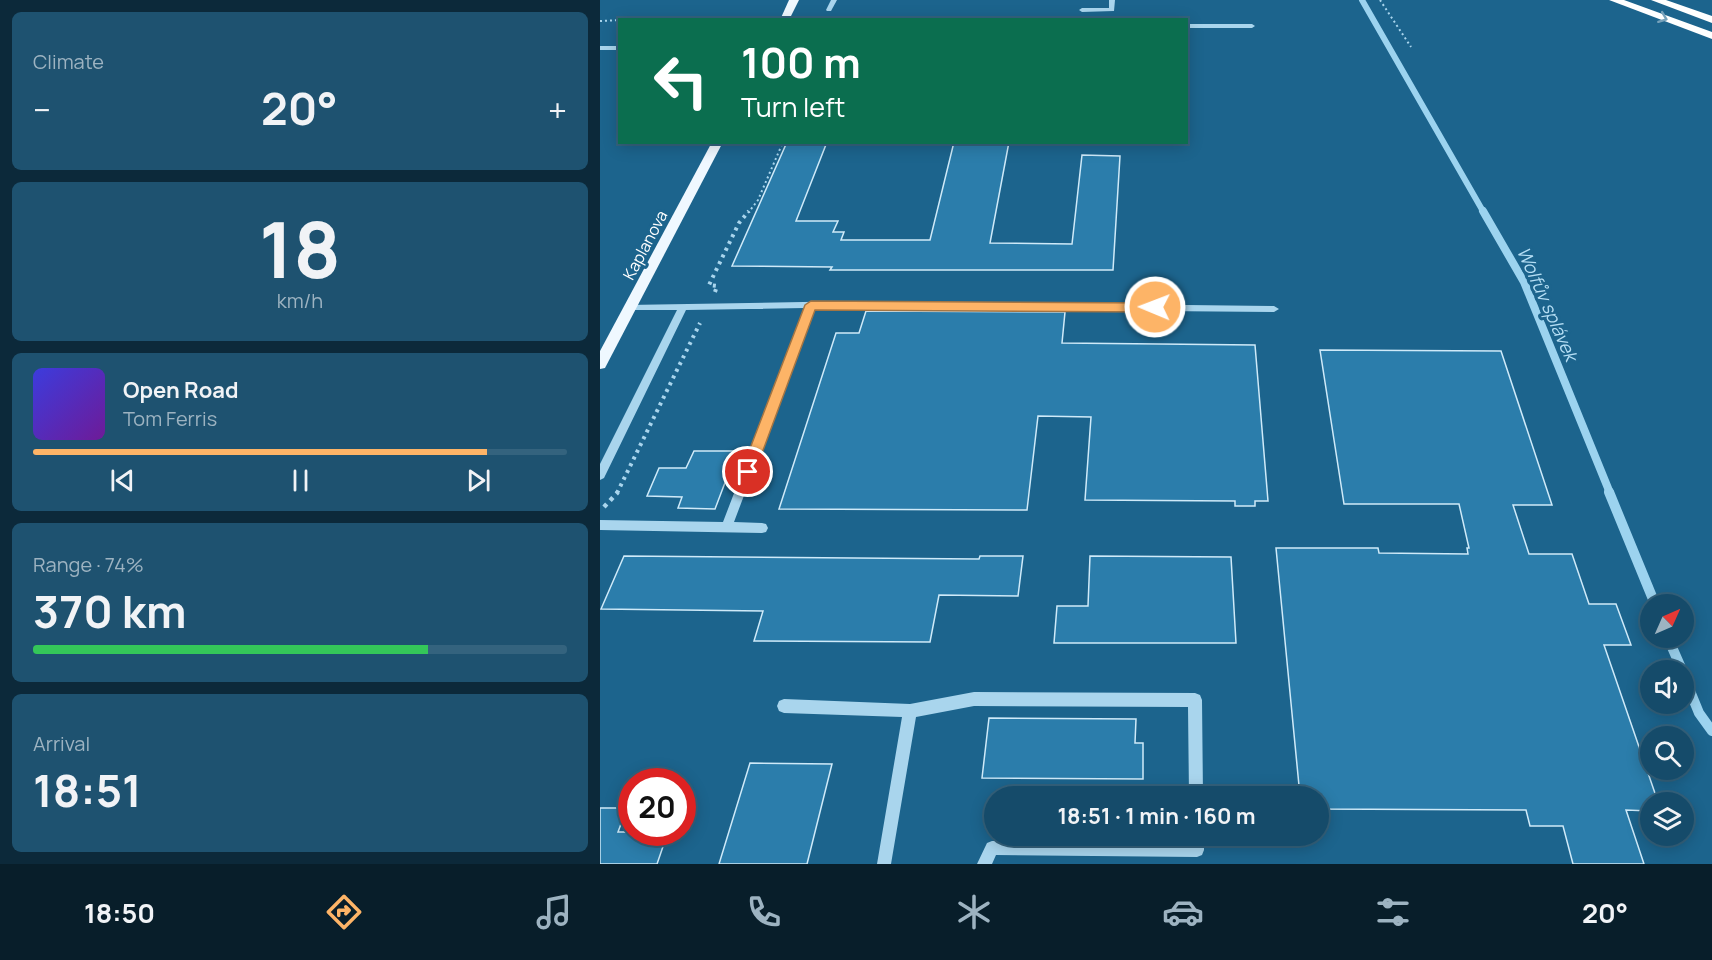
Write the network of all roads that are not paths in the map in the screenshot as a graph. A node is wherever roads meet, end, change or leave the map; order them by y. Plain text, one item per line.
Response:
1 (794, 0) edge
2 (834, 0) edge
3 (1112, 0) edge
4 (1614, 0) edge
5 (1656, 0) edge
6 (829, 10) dead end
7 (1082, 10) dead end
8 (785, 18) edge
9 (1712, 20) edge
10 (1188, 26) edge
11 (1252, 26) dead end
12 (1712, 36) edge
13 (600, 48) edge
14 (618, 48) edge
15 (717, 144) edge
16 (811, 305) junction
17 (630, 307) junction
18 (683, 307) junction
19 (1274, 309) dead end
20 (600, 364) edge
21 (600, 475) edge
22 (600, 525) edge
23 (727, 527) junction
24 (762, 528) dead end
25 (784, 706) dead end
26 (910, 711) junction
27 (1197, 786) edge
28 (1197, 846) edge
29 (884, 864) edge
30 (984, 864) edge

1 - 8 main road
2 - 6 street
3 - 7 street
4 -> 12 highway
5 - 9 highway
10 - 11 street
13 - 14 street
15 - 17 main road, Kaplanova
16 - 18 street
16 - 19 street
16 - 23 street
17 - 18 street
17 - 20 main road, Kaplanova
18 - 21 street
22 - 23 street
23 - 24 street
25 - 26 street
26 - 27 street
26 - 29 street
28 - 30 street

